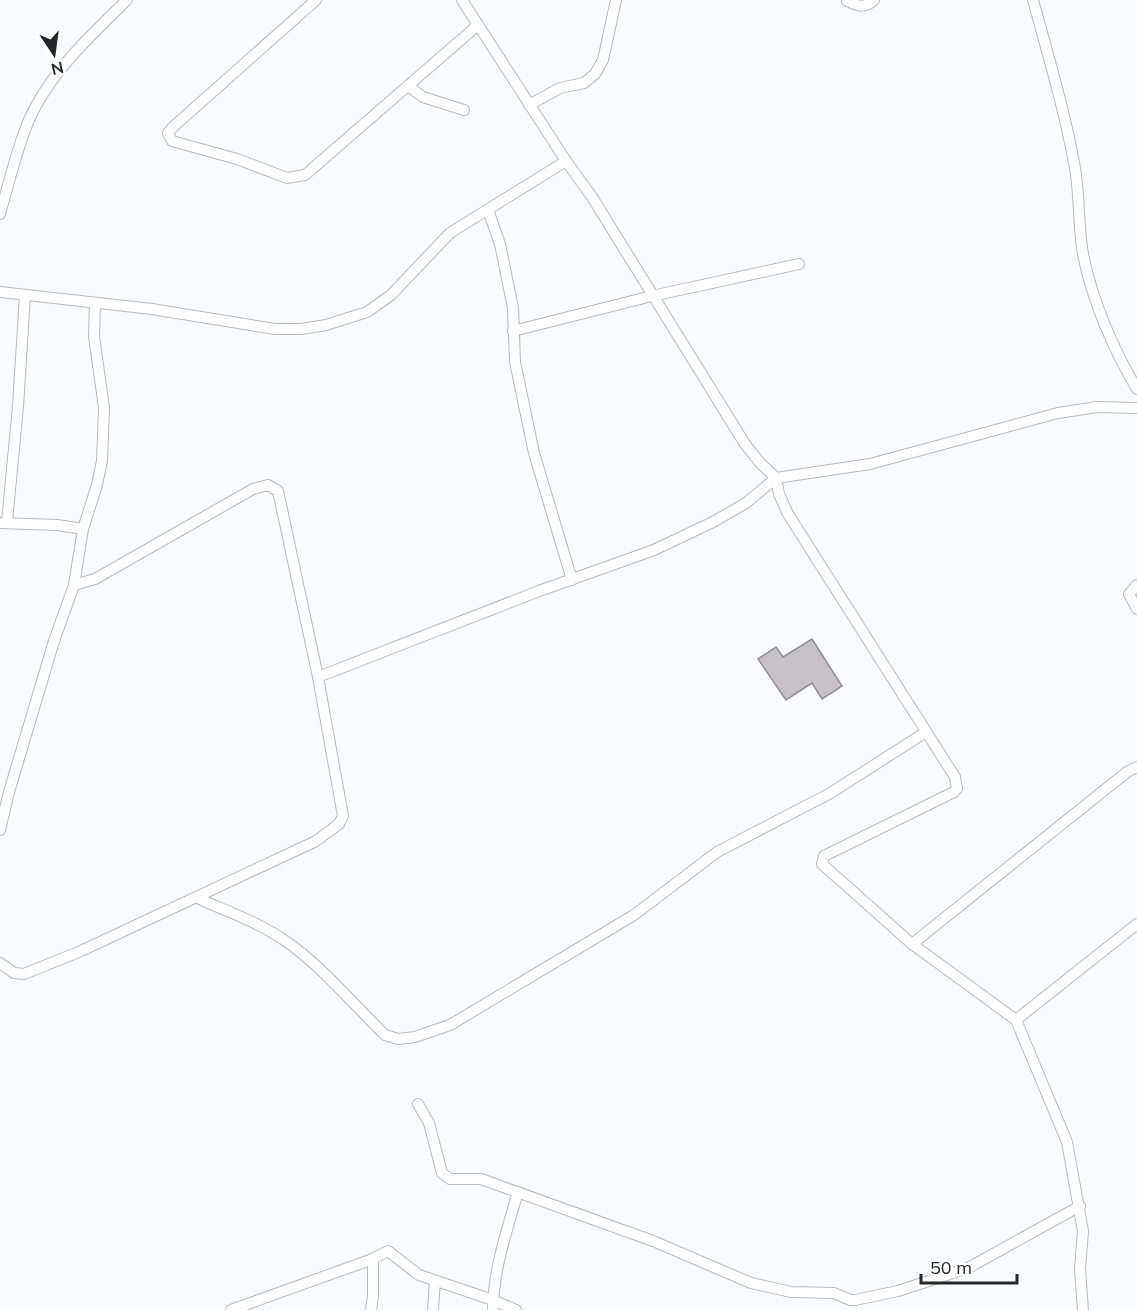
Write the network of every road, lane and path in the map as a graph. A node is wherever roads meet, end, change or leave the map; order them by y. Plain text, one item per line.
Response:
1 (126, 0) edge
2 (316, 0) edge
3 (462, 0) edge
4 (616, 0) edge
5 (874, 0) edge
6 (1033, 0) edge
7 (848, 1) edge
8 (478, 25) junction
9 (408, 86) junction
10 (529, 105) junction
11 (464, 110) dead end
12 (566, 161) junction
13 (488, 210) junction
14 (0, 214) edge
15 (799, 264) dead end
16 (0, 292) edge
17 (25, 295) junction
18 (652, 296) junction
19 (95, 303) junction
20 (513, 331) junction
21 (1137, 389) edge
22 (1137, 408) edge
23 (776, 478) junction
24 (3, 523) edge
25 (83, 529) junction
26 (572, 580) junction
27 (74, 585) junction
28 (1137, 585) edge
29 (1137, 609) edge
30 (318, 677) junction
31 (926, 732) junction
32 (1137, 767) edge
33 (4, 789) edge
34 (0, 831) edge
35 (197, 897) junction
36 (1137, 924) edge
37 (912, 944) junction
38 (0, 963) edge
39 (1017, 1020) junction
40 (418, 1104) dead end
41 (518, 1192) junction
42 (1080, 1206) junction
43 (373, 1259) junction
44 (435, 1281) junction
45 (493, 1305) edge
46 (231, 1310) edge
47 (370, 1310) edge
48 (433, 1310) edge
49 (516, 1310) edge
50 (1083, 1310) edge

1 - 14 street
2 - 9 street
3 - 8 street
4 - 10 street
5 - 7 street
6 - 21 street
8 - 9 street
8 - 10 street
9 - 11 street
10 - 12 street
12 - 13 street
12 - 18 street
13 - 19 street
13 - 20 street
15 - 18 street
16 - 17 street
17 - 19 street
17 - 24 street
18 - 20 street
18 - 23 street
19 - 25 street
20 - 26 street
22 - 23 street
23 - 26 street
23 - 31 street
24 - 25 street
25 - 27 street
26 - 30 street
27 - 30 street
27 - 33 street
28 - 29 street
30 - 35 street
31 - 35 street
31 - 37 street
32 - 37 street
33 - 34 street
35 - 38 street
36 - 39 street
37 - 39 street
39 - 42 street
40 - 41 street
41 - 42 street
41 - 45 street
42 - 50 street
43 - 44 street
43 - 46 street
43 - 47 street
44 - 45 street
44 - 48 street
45 - 49 street

